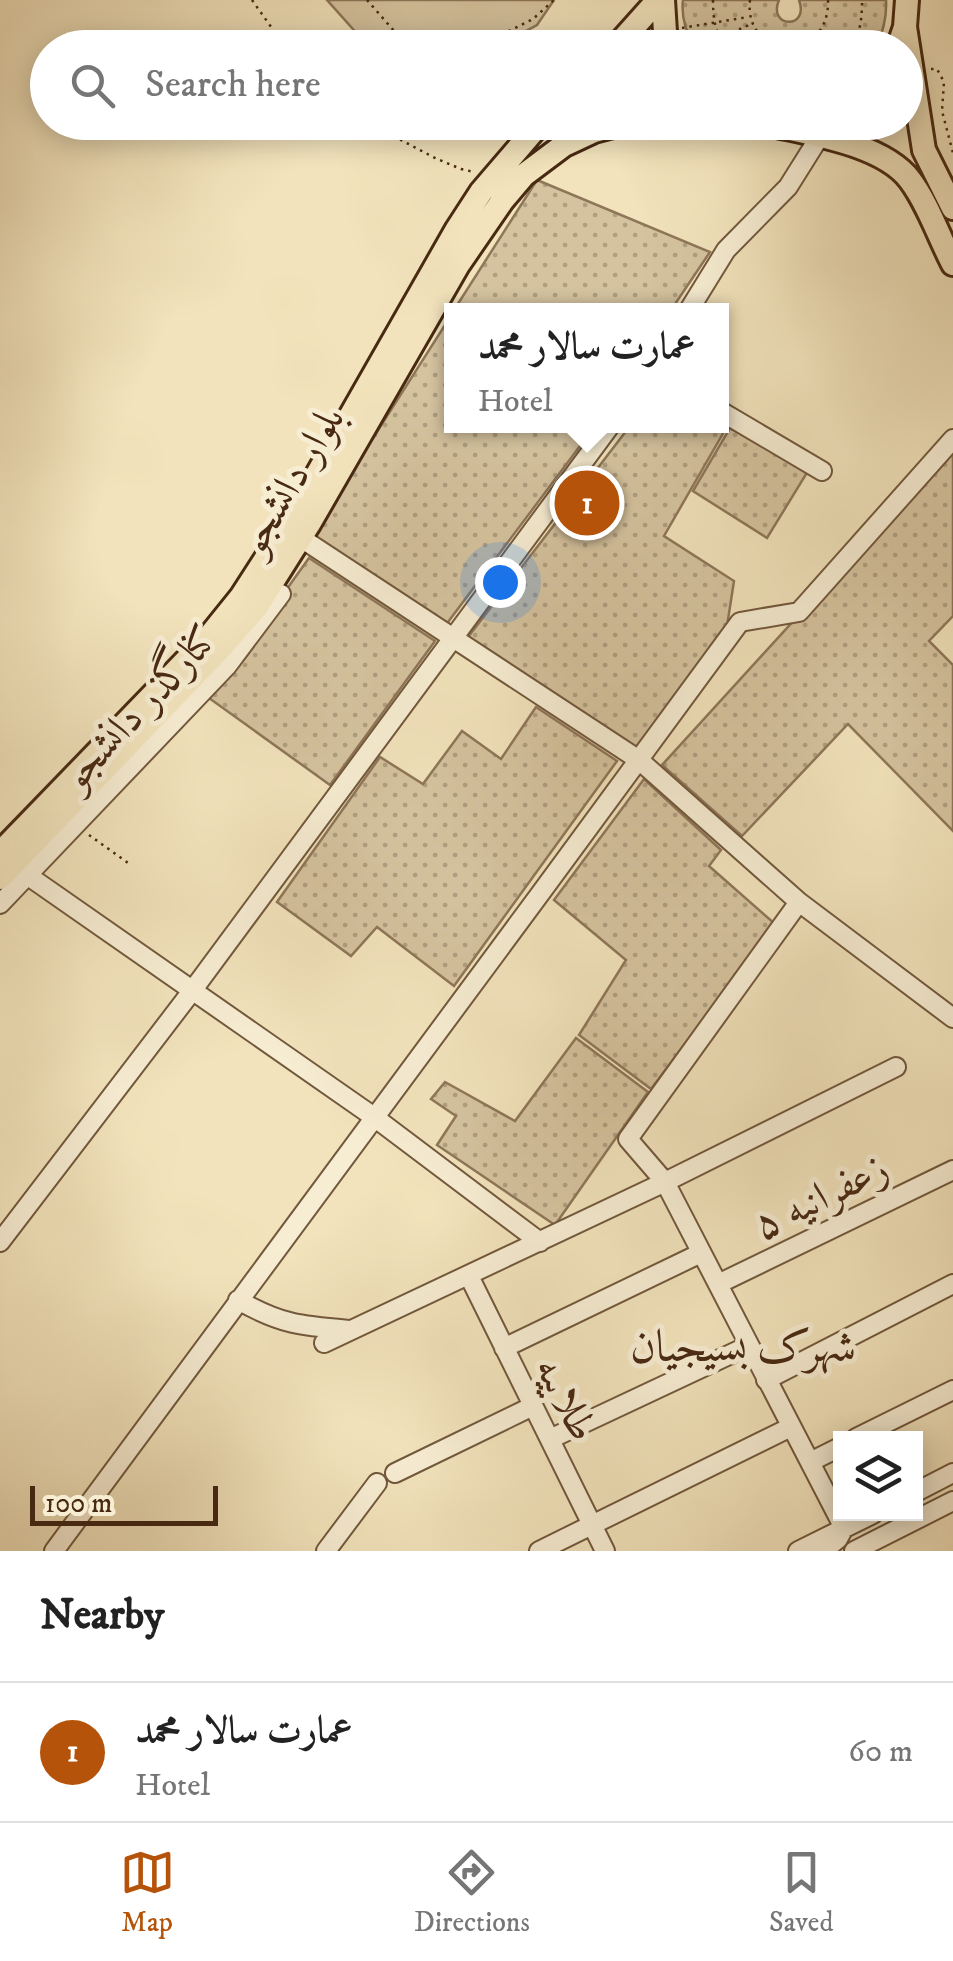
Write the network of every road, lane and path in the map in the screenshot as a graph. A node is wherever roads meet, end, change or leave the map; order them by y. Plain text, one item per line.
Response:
1 (252, 0) edge
2 (367, 0) edge
3 (553, 0) edge
4 (660, 0) edge
5 (712, 0) edge
6 (750, 0) edge
7 (836, 0) edge
8 (862, 0) edge
9 (906, 0) edge
10 (828, 1) edge
11 (750, 17) junction
12 (714, 22) junction
13 (752, 24) junction
14 (273, 30) edge
15 (393, 30) edge
16 (511, 30) edge
17 (632, 30) edge
18 (665, 30) edge
19 (695, 30) edge
20 (716, 30) edge
21 (736, 30) edge
22 (757, 30) edge
23 (821, 30) edge
24 (858, 30) edge
25 (903, 30) edge
26 (923, 68) edge
27 (402, 140) edge
28 (527, 140) edge
29 (573, 140) edge
30 (811, 140) edge
31 (843, 140) edge
32 (922, 140) edge
33 (953, 153) edge
34 (496, 176) junction
35 (953, 208) edge
36 (953, 264) edge
37 (693, 303) edge
38 (729, 416) edge
39 (605, 433) edge
40 (953, 439) edge
41 (822, 470) dead end
42 (301, 538) junction
43 (280, 594) dead end
44 (452, 638) junction
45 (639, 760) junction
46 (76, 825) junction
47 (0, 853) edge
48 (131, 865) dead end
49 (27, 875) junction
50 (0, 878) edge
51 (799, 902) junction
52 (0, 904) edge
53 (192, 991) junction
54 (953, 1018) edge
55 (896, 1067) dead end
56 (374, 1117) junction
57 (953, 1170) edge
58 (665, 1182) junction
59 (0, 1242) edge
60 (540, 1242) junction
61 (701, 1253) junction
62 (469, 1276) junction
63 (718, 1284) junction
64 (953, 1284) edge
65 (238, 1300) junction
66 (352, 1330) junction
67 (324, 1343) dead end
68 (748, 1346) junction
69 (504, 1348) junction
70 (766, 1380) junction
71 (953, 1390) edge
72 (533, 1406) junction
73 (792, 1427) junction
74 (870, 1431) edge
75 (550, 1439) junction
76 (833, 1450) edge
77 (810, 1462) junction
78 (953, 1473) edge
79 (395, 1474) dead end
80 (377, 1483) dead end
81 (923, 1488) edge
82 (953, 1501) edge
83 (858, 1521) edge
84 (594, 1526) junction
85 (844, 1528) junction
86 (54, 1551) edge
87 (326, 1551) edge
88 (539, 1551) edge
89 (605, 1551) edge
90 (798, 1551) edge
91 (823, 1551) edge
92 (854, 1551) edge

1 - 14 path
2 - 15 path
3 - 16 path
4 - 17 main road
4 - 18 main road
5 - 12 path
6 - 11 path
7 - 10 path
8 - 24 path
9 - 25 main road
10 - 23 path
11 - 12 path
11 - 13 path
12 - 19 path
12 - 20 path
13 - 21 path
13 - 22 path
26 - 33 path
27 - 34 path
28 - 34 main road, بلوار دانشجو
29 - 42 main road, بلوار دانشجو
30 - 37 street
31 - 36 main road
32 - 35 main road
34 - 47 main road, بلوار دانشجو
38 - 41 street
39 - 44 street
40 - 45 street
42 - 44 street
42 - 50 main road, بلوار دانشجو
43 - 46 street, کنارگذر دانشجو
44 - 45 street
44 - 53 street
45 - 51 street
45 - 56 street
46 - 48 path
46 - 49 street, کنارگذر دانشجو
49 - 52 street, کنارگذر دانشجو
49 - 53 street
51 - 54 street
51 - 58 street
53 - 56 street
53 - 59 street
55 - 58 street
56 - 60 street
56 - 65 street
57 - 63 street, زعفرانیه ۵
58 - 60 street
58 - 61 street
60 - 62 street
61 - 63 street
61 - 69 street
62 - 66 street
62 - 69 street, طلاییه
63 - 68 street
64 - 70 street
65 - 66 street
65 - 86 street
66 - 67 street
68 - 70 street
68 - 75 street
69 - 72 street, طلاییه
70 - 73 street
71 - 74 street
72 - 75 street, طلاییه
72 - 79 street
73 - 77 street
73 - 84 street
75 - 84 street, طلاییه
76 - 77 street
77 - 85 street
78 - 81 street
80 - 87 street
82 - 92 street
83 - 85 street
84 - 88 street
84 - 89 street, طلاییه
85 - 90 street
85 - 91 street

